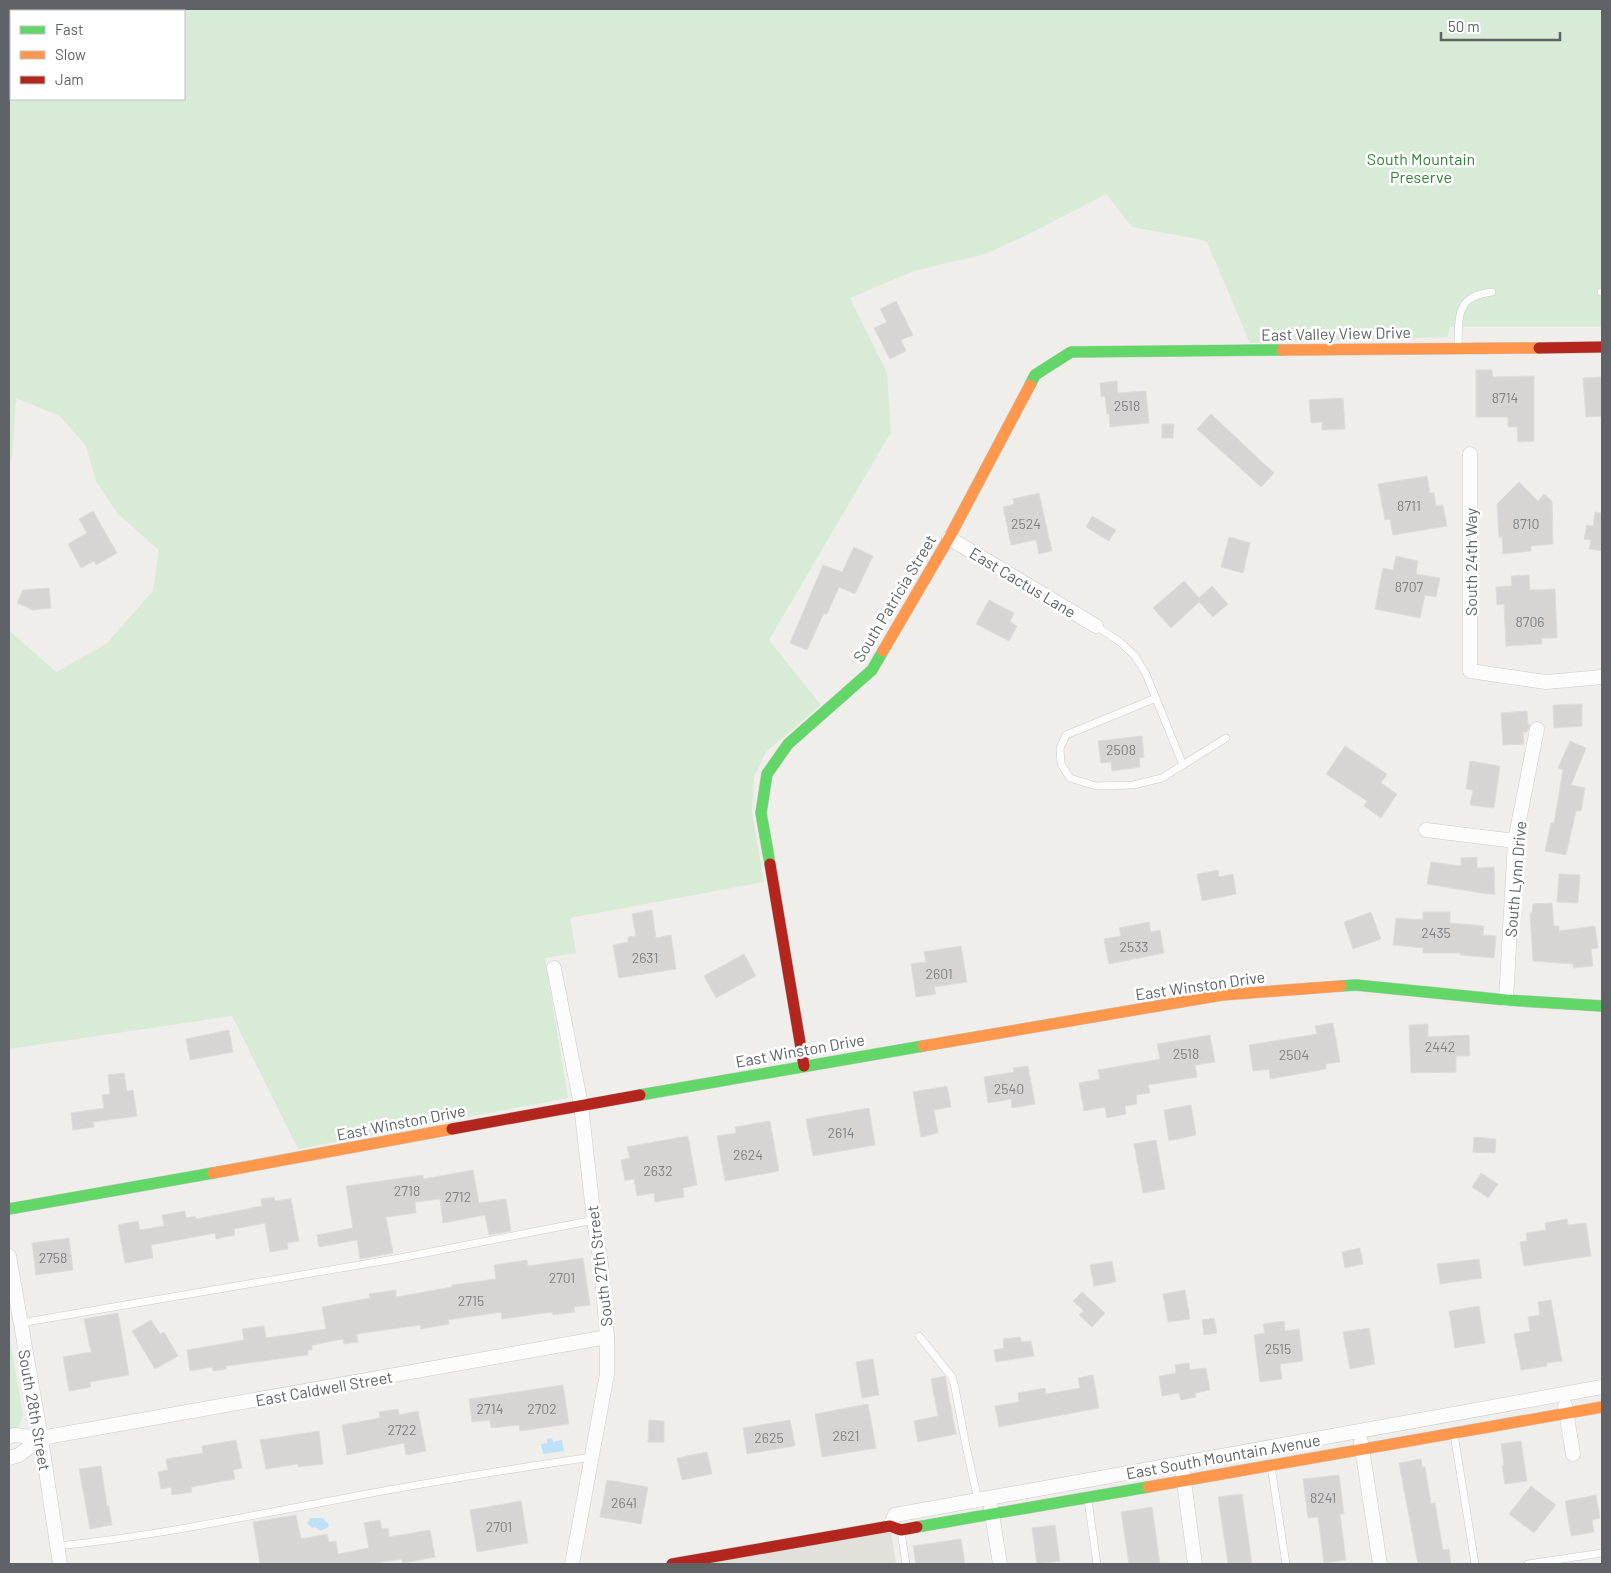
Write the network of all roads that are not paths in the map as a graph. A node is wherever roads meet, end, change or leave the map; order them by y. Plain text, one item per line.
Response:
1 (1492, 292) dead end
2 (1602, 347) edge
3 (1458, 348) junction
4 (1071, 352) joint
5 (1470, 454) dead end
6 (949, 538) junction
7 (1096, 626) joint
8 (1602, 677) edge
9 (1156, 698) junction
10 (1537, 729) dead end
11 (1226, 738) dead end
12 (1183, 765) junction
13 (1426, 830) dead end
14 (1515, 841) junction
15 (554, 968) dead end
16 (1506, 1000) junction
17 (1602, 1006) edge
18 (804, 1066) junction
19 (581, 1105) junction
20 (9, 1209) edge
21 (594, 1220) junction
22 (9, 1256) edge
23 (20, 1323) junction
24 (919, 1336) dead end
25 (608, 1337) junction
26 (1602, 1388) edge
27 (1564, 1394) junction
28 (1602, 1407) edge
29 (1567, 1413) junction
30 (1359, 1432) junction
31 (1454, 1434) junction
32 (9, 1437) edge
33 (41, 1438) junction
34 (1363, 1450) junction
35 (1573, 1454) dead end
36 (592, 1457) junction
37 (9, 1458) edge
38 (1182, 1464) junction
39 (1271, 1466) junction
40 (1184, 1482) junction
41 (1087, 1498) junction
42 (984, 1500) junction
43 (992, 1515) junction
44 (895, 1528) junction
45 (57, 1546) junction
46 (1602, 1553) edge
47 (60, 1564) edge
48 (572, 1564) edge
49 (672, 1564) edge
50 (906, 1564) edge
51 (1000, 1564) edge
52 (1097, 1564) edge
53 (1195, 1564) edge
54 (1286, 1564) edge
55 (1380, 1564) edge
56 (1475, 1564) edge
57 (1528, 1564) edge

1 - 3 lane
2 - 3 street, East Valley View Drive
3 - 4 street, East Valley View Drive
4 - 6 street, South Patricia Street
5 - 8 street, South 24th Way
6 - 7 street, East Cactus Lane
6 - 18 street, South Patricia Street
7 - 9 lane
9 - 12 lane
9 - 12 lane
10 - 14 street, South Lynn Drive
11 - 12 lane
13 - 14 street
14 - 16 street, South Lynn Drive
15 - 19 street, South 27th Street
16 - 17 street, East Winston Drive
16 - 18 street, East Winston Drive
18 - 19 street, East Winston Drive
19 - 20 street, East Winston Drive
19 - 21 street, South 27th Street
21 - 23 lane
21 - 25 street, South 27th Street
22 - 23 street, South 28th Street
23 - 33 street, South 28th Street
24 - 42 lane
25 - 33 street, East Caldwell Street
25 - 36 street, South 27th Street
26 - 27 street, East South Mountain Avenue
27 - 29 street
27 - 30 street, East South Mountain Avenue
28 - 29 street, East South Mountain Avenue
29 - 31 street, East South Mountain Avenue
29 - 35 street
30 - 34 street
30 - 38 street, East South Mountain Avenue
31 - 34 street, East South Mountain Avenue
31 - 56 lane
32 - 33 street, East Caldwell Street
33 - 37 street, East Caldwell Street
33 - 45 street, South 28th Street
34 - 39 street, East South Mountain Avenue
34 - 55 street
36 - 45 lane
36 - 48 street, South 27th Street
38 - 40 street
38 - 42 street, East South Mountain Avenue
39 - 40 street, East South Mountain Avenue
39 - 54 lane
40 - 41 street, East South Mountain Avenue
40 - 53 street
41 - 43 street, East South Mountain Avenue
41 - 52 lane
42 - 43 street
42 - 44 street, East South Mountain Avenue
43 - 44 street, East South Mountain Avenue
43 - 51 street
44 - 49 street, East South Mountain Avenue
44 - 50 lane
45 - 47 street, South 28th Street
46 - 57 lane

